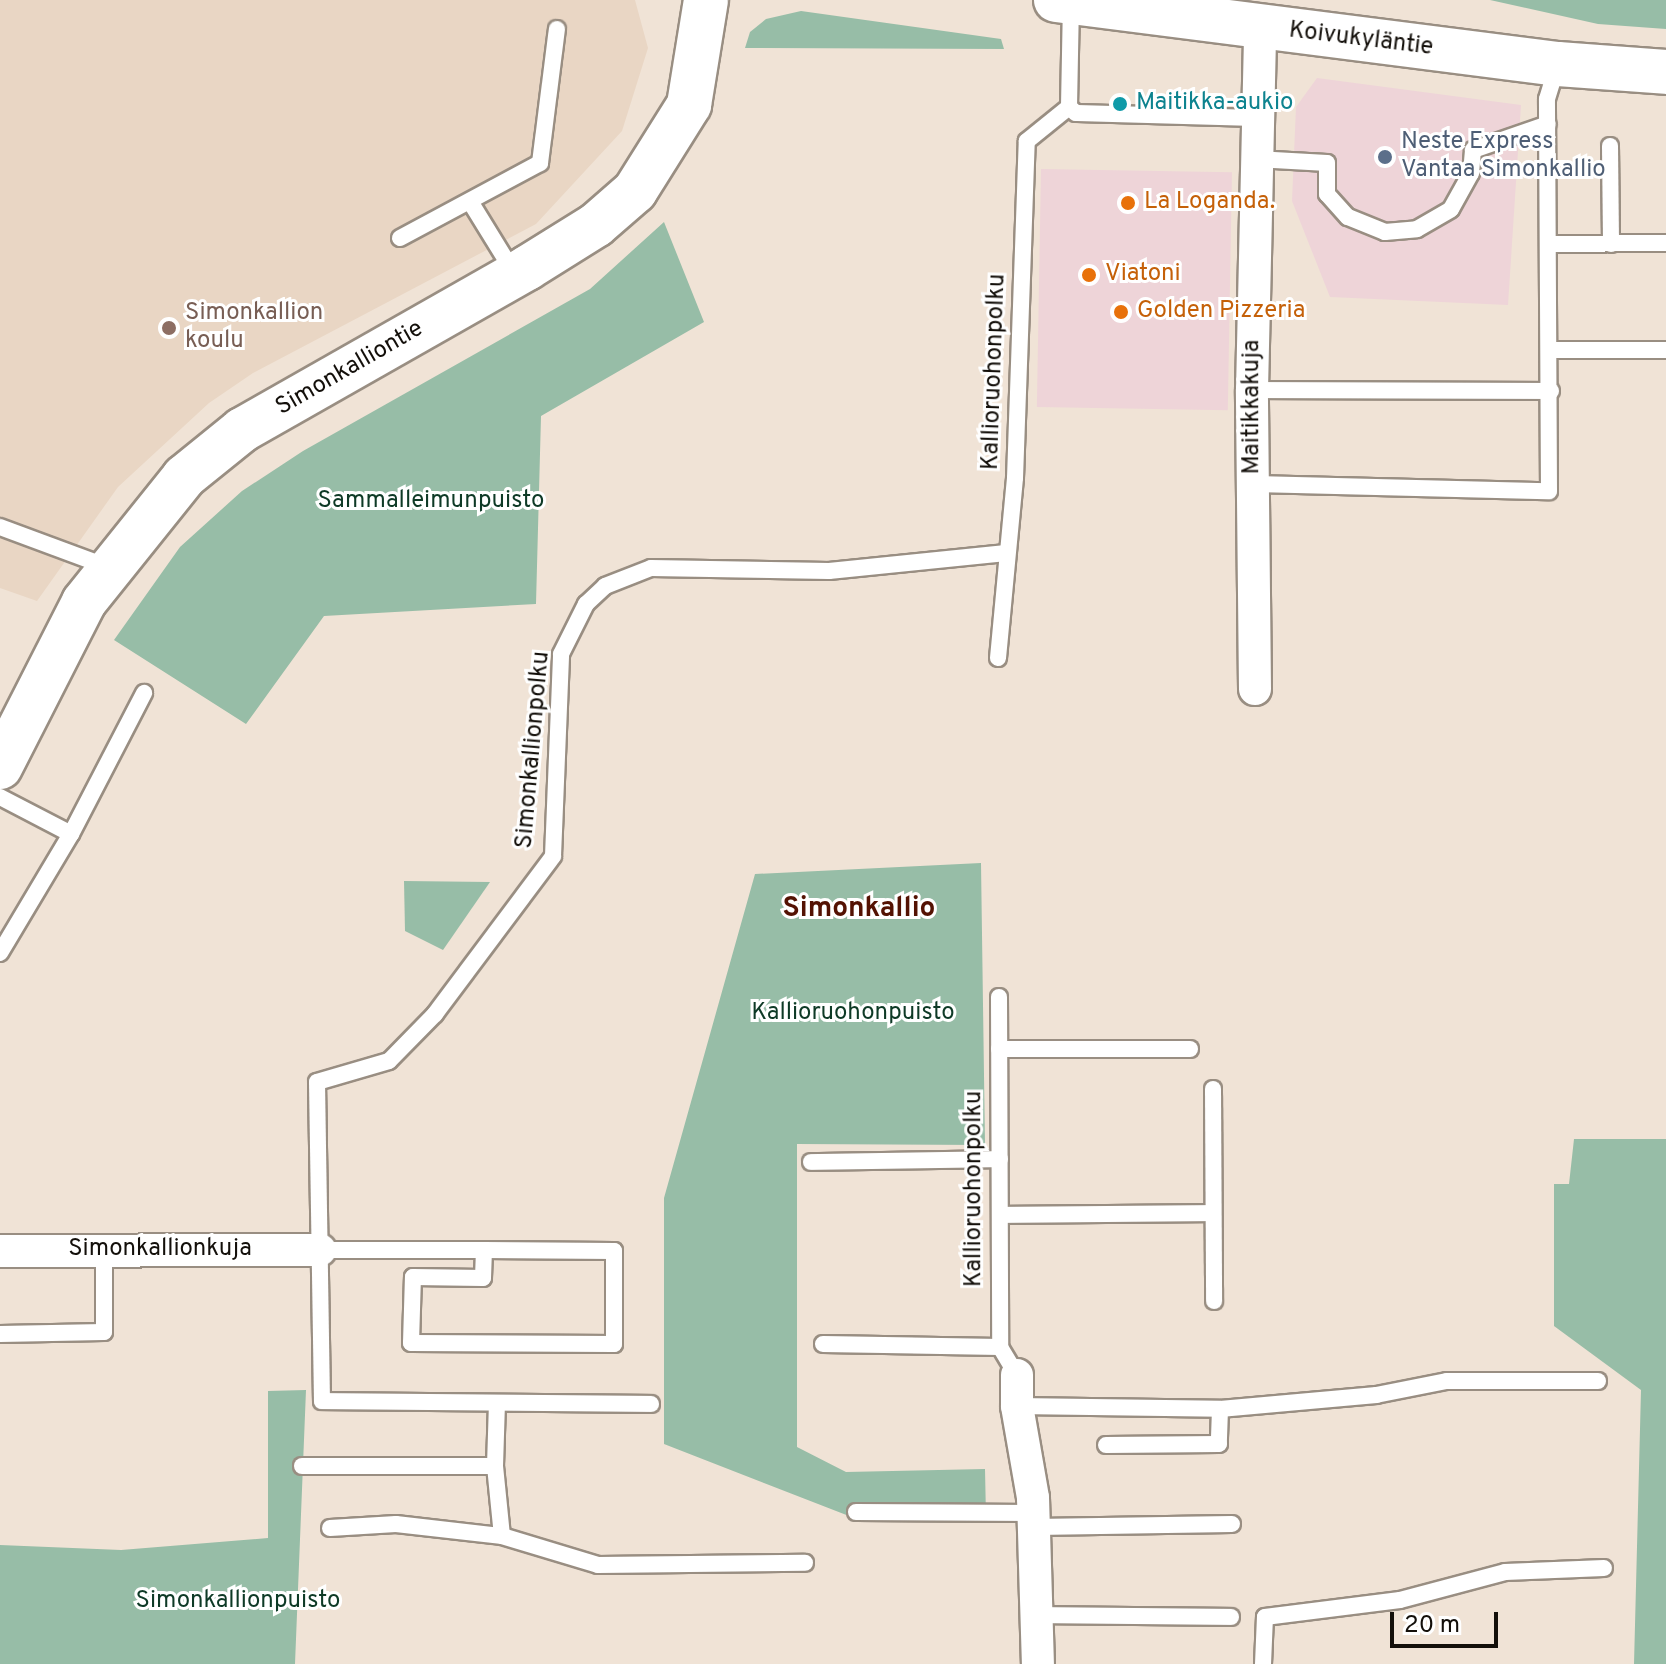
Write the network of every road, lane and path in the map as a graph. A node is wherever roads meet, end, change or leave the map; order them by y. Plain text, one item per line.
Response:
1 (706, 0) edge
2 (1064, 1) edge
3 (557, 29) dead end
4 (1260, 29) junction
5 (1558, 64) junction
6 (1666, 72) edge
7 (1069, 107) junction
8 (1256, 118) junction
9 (1548, 124) junction
10 (1610, 146) dead end
11 (1256, 159) junction
12 (471, 203) junction
13 (400, 238) dead end
14 (1666, 243) edge
15 (1549, 244) junction
16 (1611, 244) junction
17 (515, 275) junction
18 (1552, 350) junction
19 (1666, 350) edge
20 (1252, 390) junction
21 (1551, 391) junction
22 (1253, 484) junction
23 (0, 527) edge
24 (1006, 553) junction
25 (108, 567) junction
26 (998, 658) dead end
27 (1255, 689) dead end
28 (144, 693) dead end
29 (0, 767) edge
30 (0, 797) edge
31 (71, 834) junction
32 (0, 953) edge
33 (999, 997) dead end
34 (999, 1049) junction
35 (1190, 1049) dead end
36 (1213, 1089) dead end
37 (1000, 1159) junction
38 (811, 1162) dead end
39 (1213, 1213) junction
40 (1000, 1215) junction
41 (104, 1249) junction
42 (320, 1250) junction
43 (484, 1250) junction
44 (0, 1251) edge
45 (1214, 1301) dead end
46 (0, 1334) edge
47 (823, 1344) dead end
48 (1000, 1347) junction
49 (1598, 1381) dead end
50 (1017, 1390) junction
51 (497, 1403) junction
52 (651, 1404) dead end
53 (1220, 1409) junction
54 (1106, 1445) dead end
55 (302, 1466) dead end
56 (495, 1466) junction
57 (856, 1512) dead end
58 (1035, 1520) junction
59 (1232, 1524) dead end
60 (330, 1528) dead end
61 (502, 1536) junction
62 (805, 1563) dead end
63 (1604, 1568) dead end
64 (1038, 1615) junction
65 (1231, 1617) dead end
66 (1038, 1664) edge
67 (1263, 1664) edge

1 - 17 main road, Simonkalliontie
2 - 4 main road, Koivukyläntie
2 - 7 lane
3 - 12 lane
4 - 5 main road, Koivukyläntie
4 - 8 street, Maitikkakuja
5 - 6 main road, Koivukyläntie
5 - 9 lane
7 - 8 lane
7 - 24 lane, Kallioruohonpolku
8 - 11 street, Maitikkakuja
9 - 11 lane
9 - 15 lane
10 - 16 lane
11 - 20 street, Maitikkakuja
12 - 13 lane
12 - 17 lane
14 - 16 lane
15 - 16 lane
15 - 18 lane
17 - 25 main road, Simonkalliontie
18 - 19 lane
18 - 21 lane
20 - 21 lane
20 - 22 street, Maitikkakuja
21 - 22 lane
22 - 27 street, Maitikkakuja
23 - 25 lane
24 - 26 lane, Kallioruohonpolku
24 - 42 lane, Simonkallionpolku
25 - 29 main road, Simonkalliontie
28 - 31 lane
30 - 31 lane
31 - 32 lane
33 - 34 lane, Kallioruohonpolku
34 - 35 lane
34 - 37 lane, Kallioruohonpolku
36 - 39 lane
37 - 38 lane
37 - 40 lane, Kallioruohonpolku
39 - 40 lane
39 - 45 lane
40 - 48 lane, Kallioruohonpolku
41 - 42 street, Simonkallionkuja
41 - 44 street, Simonkallionkuja
41 - 46 lane
42 - 43 lane
42 - 51 lane
43 - 43 lane
47 - 48 lane
48 - 50 lane
49 - 53 lane
50 - 53 lane
50 - 58 street
51 - 52 lane
51 - 56 lane
53 - 54 lane
55 - 56 lane
56 - 61 lane
57 - 58 lane
58 - 59 lane
58 - 64 street
60 - 61 lane
61 - 62 lane
63 - 67 lane
64 - 65 lane
64 - 66 street

